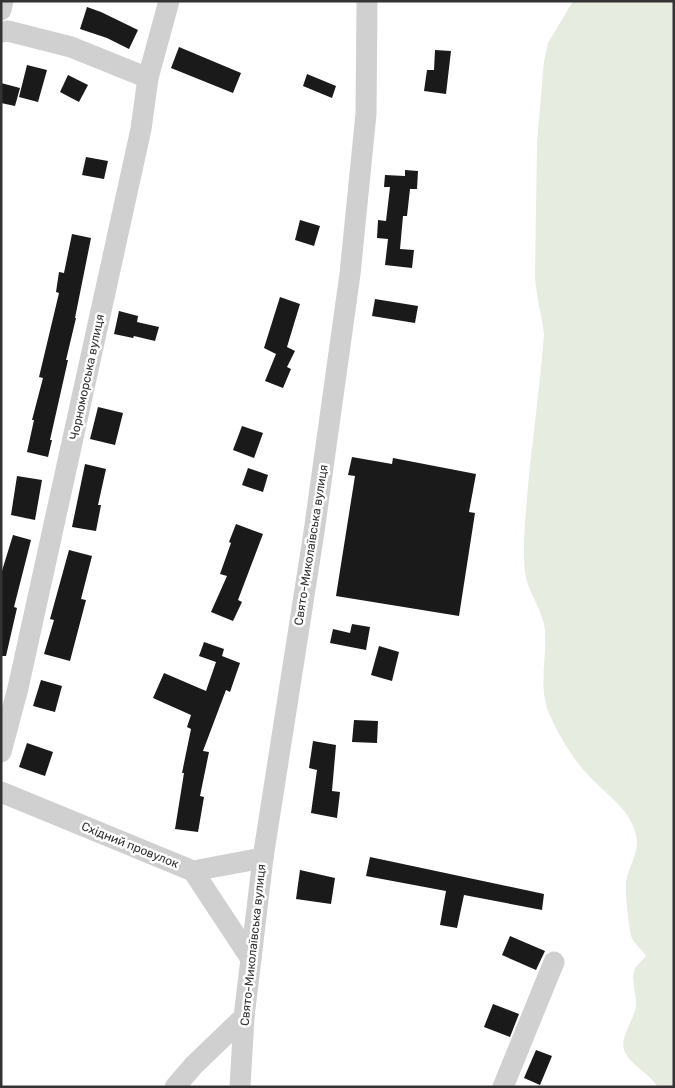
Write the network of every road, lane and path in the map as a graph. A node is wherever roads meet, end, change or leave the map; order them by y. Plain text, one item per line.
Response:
1 (4, 1) edge
2 (170, 1) edge
3 (367, 1) edge
4 (1, 10) edge
5 (1, 32) edge
6 (148, 78) junction
7 (1, 752) edge
8 (1, 792) edge
9 (262, 858) junction
10 (193, 871) junction
11 (251, 959) junction
12 (554, 962) dead end
13 (244, 1017) junction
14 (175, 1087) edge
15 (240, 1087) edge
16 (503, 1087) edge

1 - 4 street
2 - 6 street, Чорноморська вулиця
3 - 9 street, Свято-Миколаївська вулиця
5 - 6 street
6 - 7 street, Чорноморська вулиця
8 - 10 street, Східний провулок
9 - 10 street, Східний провулок
9 - 11 street, Свято-Миколаївська вулиця
10 - 11 street
11 - 13 street, Свято-Миколаївська вулиця
12 - 16 street
13 - 14 street
13 - 15 street, Свято-Миколаївська вулиця

